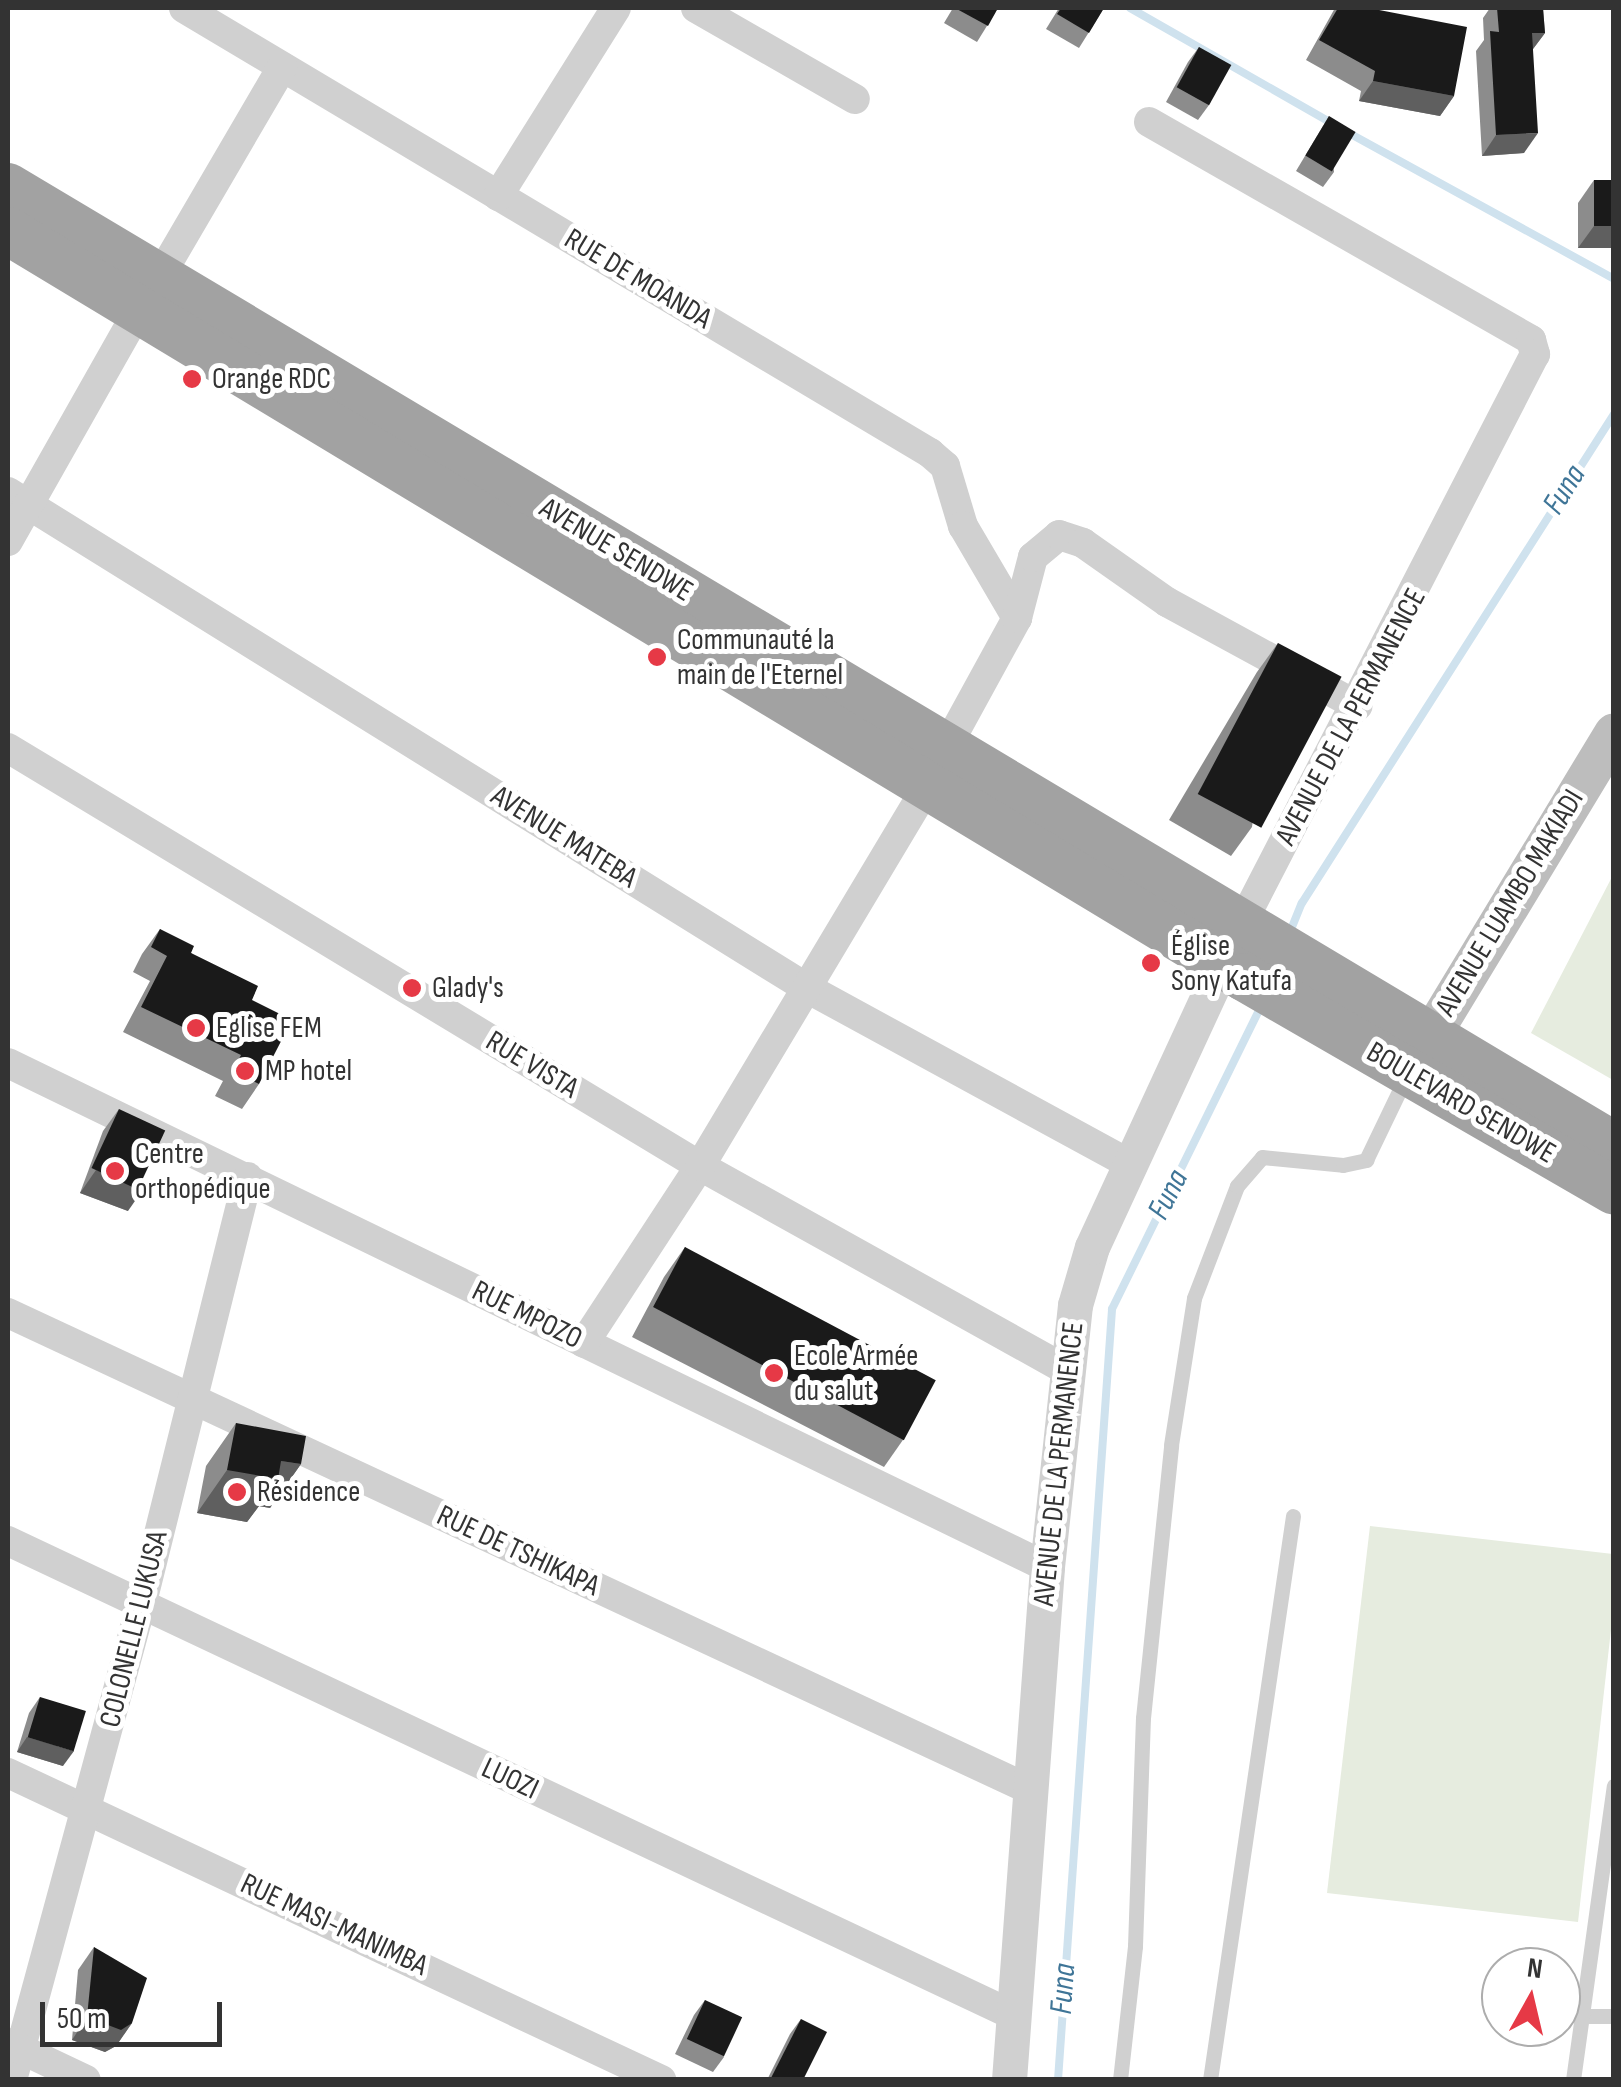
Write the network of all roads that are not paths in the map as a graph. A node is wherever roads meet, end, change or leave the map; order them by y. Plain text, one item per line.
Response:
1 (184, 8) edge
2 (616, 8) edge
3 (696, 8) edge
4 (282, 67) junction
5 (855, 98) dead end
6 (1150, 122) dead end
7 (8, 186) edge
8 (498, 196) junction
9 (8, 231) edge
10 (140, 286) junction
11 (18, 499) edge
12 (8, 541) edge
13 (1017, 618) junction
14 (1358, 706) junction
15 (1614, 734) edge
16 (8, 748) edge
17 (937, 766) junction
18 (1245, 951) junction
19 (805, 987) junction
20 (1319, 995) joint
21 (1419, 1056) junction
22 (8, 1063) edge
23 (1614, 1146) edge
24 (1131, 1165) junction
25 (700, 1166) junction
26 (248, 1177) junction
27 (1614, 1190) edge
28 (8, 1313) edge
29 (584, 1343) junction
30 (1064, 1369) junction
31 (191, 1398) junction
32 (1292, 1516) dead end
33 (8, 1541) edge
34 (1047, 1567) junction
35 (141, 1606) junction
36 (8, 1772) edge
37 (1614, 1786) edge
38 (1029, 1789) junction
39 (86, 1810) junction
40 (1013, 2015) junction
41 (1583, 2016) junction
42 (1614, 2016) edge
43 (14, 2046) edge
44 (12, 2080) edge
45 (86, 2080) edge
46 (661, 2080) edge
47 (1009, 2080) edge
48 (1120, 2080) edge
49 (1210, 2080) edge
50 (1573, 2080) edge

1 - 4 street, RUE DE MOANDA
2 - 8 street
3 - 5 street
4 - 8 street, RUE DE MOANDA
4 - 10 street
6 - 14 street, AVENUE DE LA PERMANENCE
7 - 10 highway, AVENUE SENDWE
8 - 13 street, RUE DE MOANDA
9 - 10 highway, AVENUE SENDWE
10 - 11 street
10 - 17 highway, AVENUE SENDWE
11 - 12 street
11 - 19 street, AVENUE MATEBA
13 - 14 street
13 - 17 street
14 - 18 street, AVENUE DE LA PERMANENCE
15 - 21 main road, AVENUE LUAMBO MAKIADI
16 - 25 street, RUE VISTA
17 - 18 highway, AVENUE SENDWE
17 - 19 street
18 - 20 highway, AVENUE SENDWE
18 - 24 street, AVENUE DE LA PERMANENCE
19 - 24 street, AVENUE MATEBA
19 - 25 street
20 - 21 highway, BOULEVARD SENDWE
21 - 23 highway, BOULEVARD SENDWE
21 - 27 highway, BOULEVARD SENDWE
21 - 48 lane
22 - 26 street, RUE MPOZO
24 - 30 street, AVENUE DE LA PERMANENCE
25 - 29 street
25 - 30 street, RUE VISTA
26 - 29 street, RUE MPOZO
26 - 31 street, COLONELLE LUKUSA
28 - 31 street, RUE DE TSHIKAPA
29 - 34 street, RUE MPOZO
30 - 34 street, AVENUE DE LA PERMANENCE
31 - 35 street, COLONELLE LUKUSA
31 - 38 street, RUE DE TSHIKAPA
32 - 49 lane
33 - 35 street, LUOZI
34 - 38 street, AVENUE DE LA PERMANENCE
35 - 39 street, COLONELLE LUKUSA
35 - 40 street, LUOZI
36 - 39 street, RUE MASI-MANIMBA
37 - 41 lane
38 - 40 street, AVENUE DE LA PERMANENCE
39 - 43 street, COLONELLE LUKUSA
39 - 46 street, RUE MASI-MANIMBA
40 - 47 street, AVENUE DE LA PERMANENCE
41 - 42 lane
41 - 50 lane
43 - 44 street, COLONELLE LUKUSA
43 - 45 street, bridge

